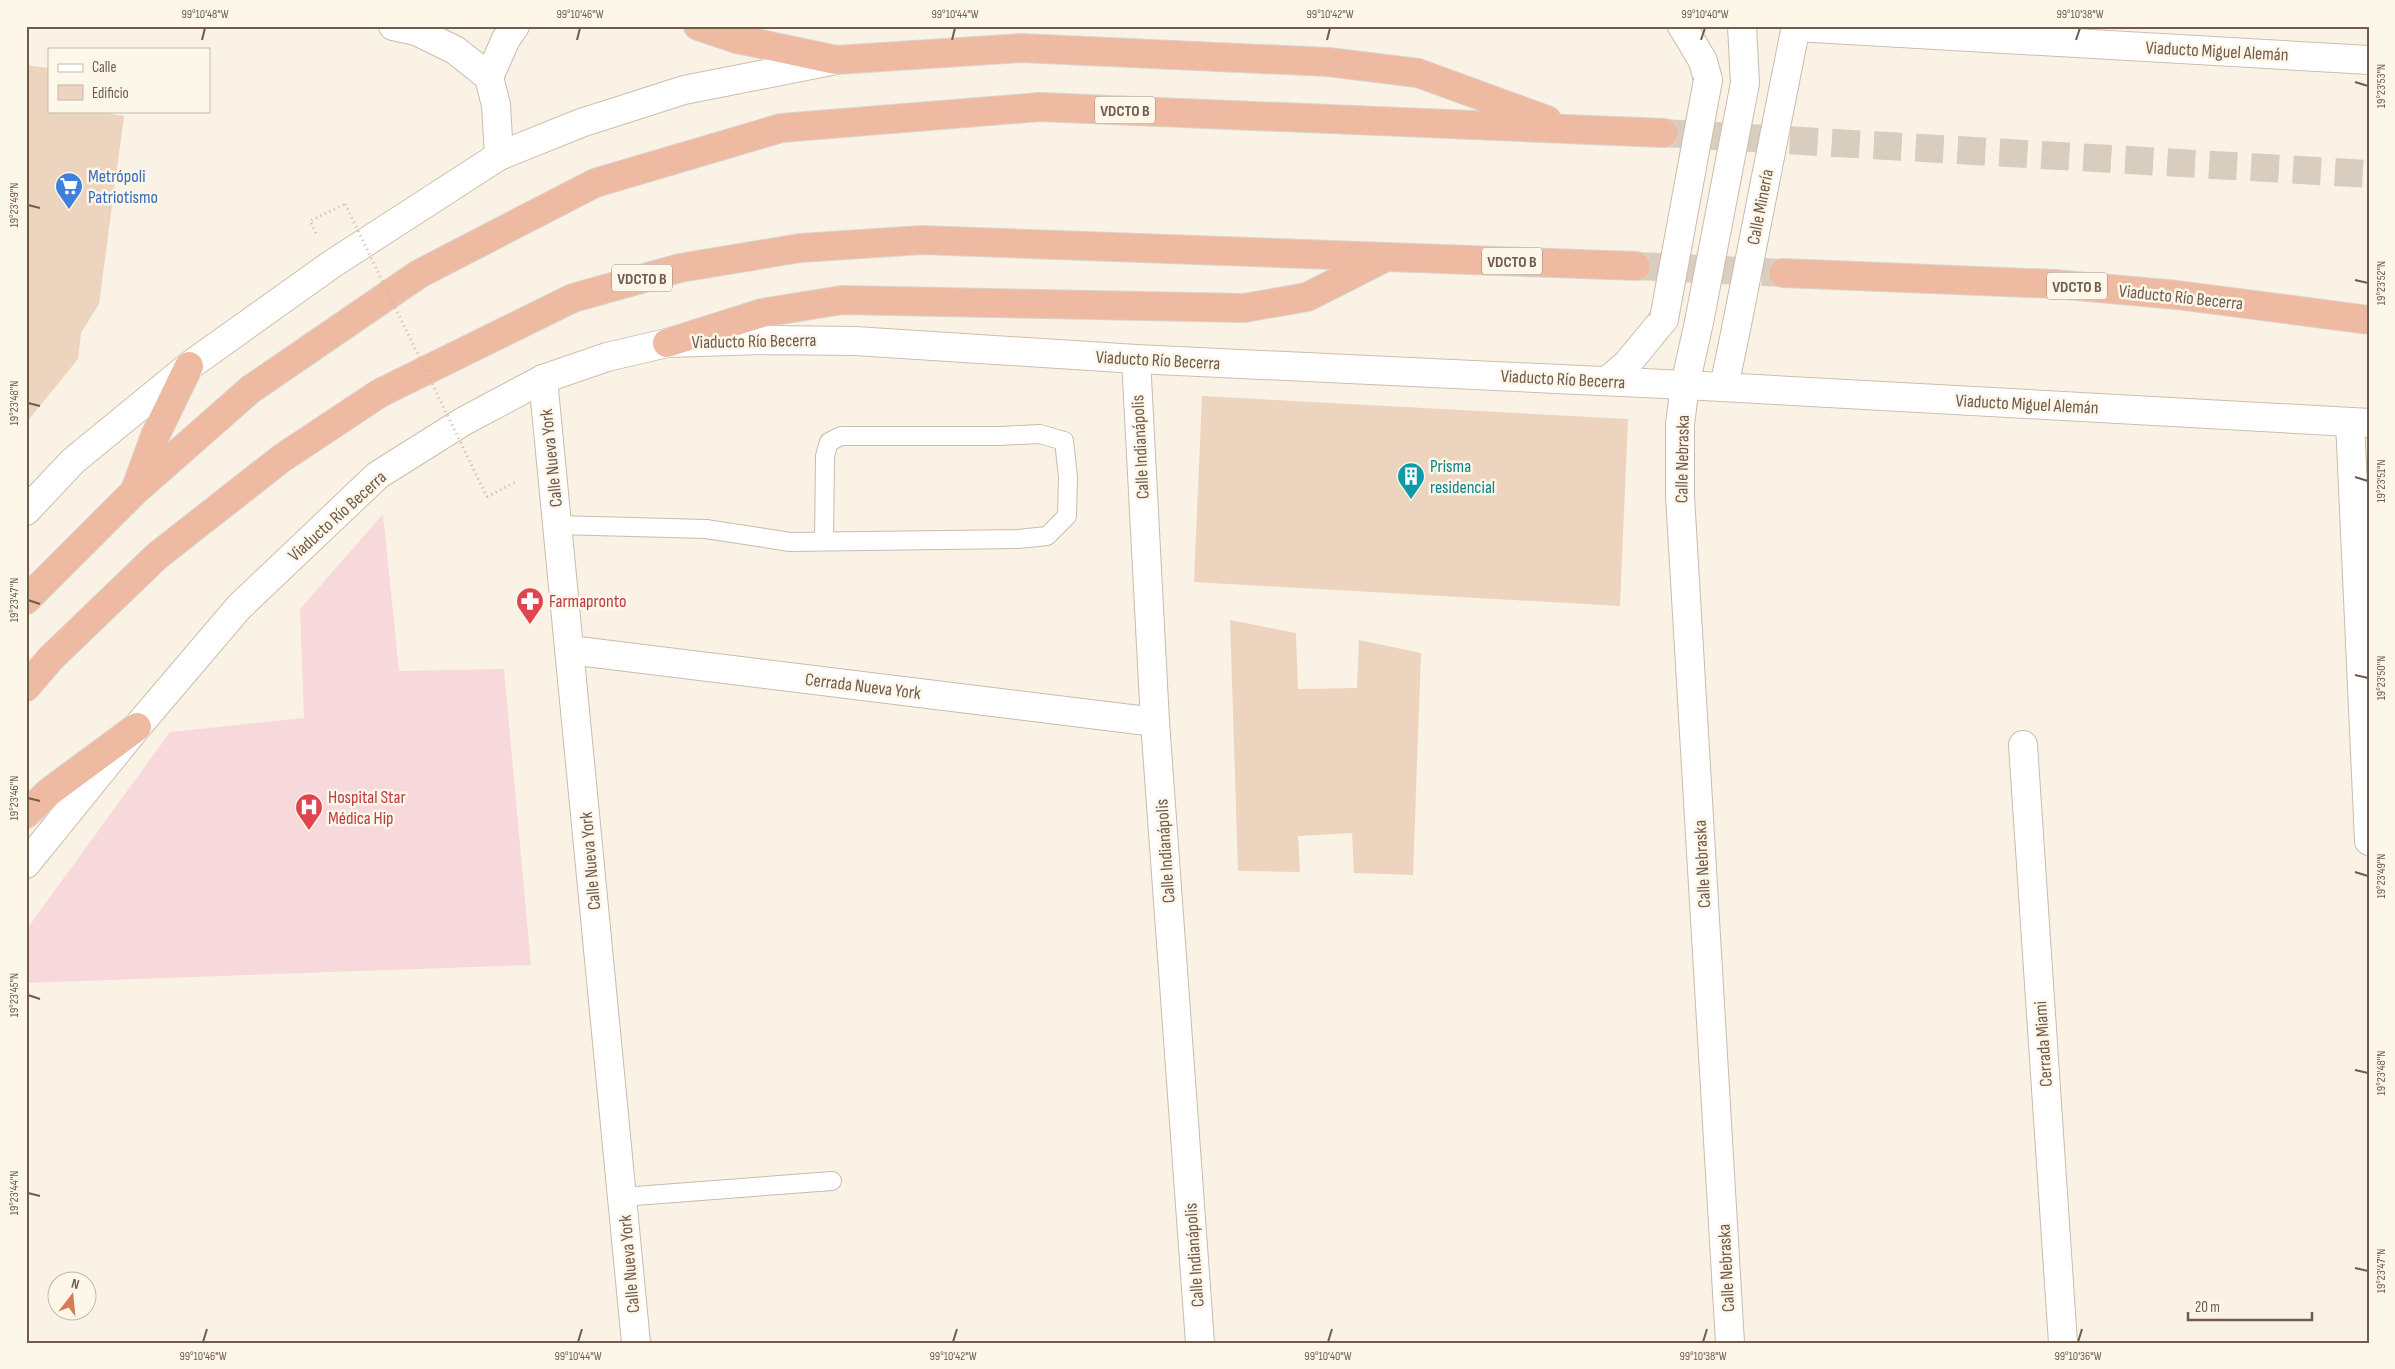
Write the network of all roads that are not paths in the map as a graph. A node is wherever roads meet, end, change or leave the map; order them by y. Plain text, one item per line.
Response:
1 (393, 26) edge
2 (515, 26) edge
3 (698, 26) edge
4 (1682, 26) edge
5 (1742, 26) edge
6 (1790, 26) edge
7 (1796, 26) edge
8 (836, 60) junction
9 (2369, 60) edge
10 (489, 77) junction
11 (1574, 130) junction
12 (1664, 133) tunnel mouth
13 (499, 156) junction
14 (1388, 256) junction
15 (1636, 266) tunnel mouth
16 (1783, 273) tunnel mouth
17 (2369, 320) edge
18 (668, 342) junction
19 (1136, 360) junction
20 (189, 366) junction
21 (543, 379) junction
22 (1607, 381) junction
23 (1685, 385) junction
24 (1724, 387) junction
25 (2359, 422) edge
26 (135, 491) junction
27 (26, 511) edge
28 (557, 525) junction
29 (824, 541) junction
30 (26, 600) edge
31 (570, 650) junction
32 (26, 687) edge
33 (1155, 722) junction
34 (137, 727) junction
35 (2023, 745) dead end
36 (26, 814) edge
37 (2369, 841) edge
38 (26, 864) edge
39 (832, 1181) dead end
40 (622, 1197) junction
41 (636, 1343) edge
42 (1200, 1343) edge
43 (1730, 1343) edge
44 (2063, 1343) edge

1 - 10 street
2 - 10 street
3 - 8 highway
4 - 22 street, bridge
5 - 23 street, bridge
6 - 7 street
7 - 9 street, Viaducto Miguel Alemán
7 - 24 street, Calle Minería, bridge
8 - 11 highway
8 - 13 street
10 - 13 street
11 - 12 highway, VDCTO B
11 - 26 highway, VDCTO B
13 - 20 street
14 - 15 highway, VDCTO B
14 - 18 highway
14 - 32 highway, VDCTO B
16 - 17 highway, Viaducto Río Becerra / VDCTO B
18 - 19 street, Viaducto Río Becerra
18 - 21 street, Viaducto Río Becerra
19 - 22 street, Viaducto Río Becerra
19 - 33 street, Calle Indianápolis
20 - 26 highway
20 - 27 street
21 - 28 street, Calle Nueva York
21 - 34 street, Viaducto Río Becerra
22 - 23 street, Viaducto Río Becerra
23 - 24 street, Viaducto Miguel Alemán
23 - 43 street, Calle Nebraska
24 - 25 street, Viaducto Miguel Alemán
25 - 37 street
26 - 30 highway, VDCTO B
28 - 29 lane
28 - 31 street, Calle Nueva York
29 - 29 lane
31 - 33 street, Cerrada Nueva York
31 - 40 street, Calle Nueva York
33 - 42 street, Calle Indianápolis
34 - 36 highway
34 - 38 street, Viaducto Río Becerra
35 - 44 street, Cerrada Miami
39 - 40 lane
40 - 41 street, Calle Nueva York

